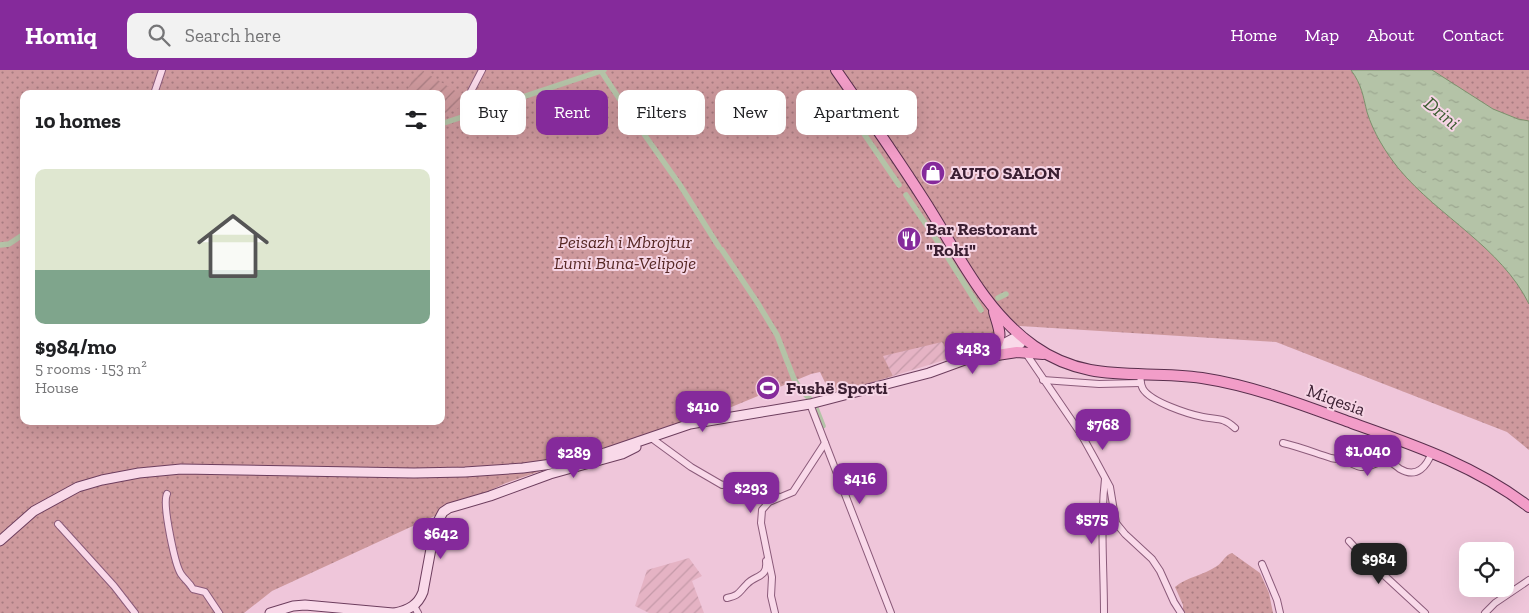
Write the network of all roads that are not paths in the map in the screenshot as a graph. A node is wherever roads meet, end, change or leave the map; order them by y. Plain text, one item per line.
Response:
1 (162, 70) edge
2 (482, 70) edge
3 (836, 70) edge
4 (155, 90) edge
5 (472, 90) edge
6 (992, 306) junction
7 (1022, 336) junction
8 (1025, 352) junction
9 (995, 353) junction
10 (1052, 357) junction
11 (1140, 378) junction
12 (1043, 380) junction
13 (812, 404) junction
14 (1235, 428) dead end
15 (646, 438) junction
16 (825, 443) junction
17 (1283, 443) dead end
18 (1432, 452) junction
19 (1105, 478) junction
20 (167, 494) dead end
21 (781, 496) junction
22 (1529, 507) edge
23 (58, 524) dead end
24 (1349, 540) dead end
25 (0, 541) edge
26 (767, 550) junction
27 (1262, 564) dead end
28 (1529, 580) edge
29 (727, 598) dead end
30 (416, 609) edge
31 (135, 613) edge
32 (219, 613) edge
33 (270, 613) edge
34 (394, 613) edge
35 (775, 613) edge
36 (891, 613) edge
37 (1104, 613) edge
38 (1181, 613) edge
39 (1280, 613) edge
40 (1425, 613) edge
41 (1485, 613) edge

1 - 4 street
2 - 5 street
3 - 6 main road
6 - 7 main road
6 - 9 main road
7 - 9 main road
7 - 10 main road
8 - 9 main road
8 - 10 main road
8 - 12 street
9 - 13 main road
10 - 11 main road, Miqesia
11 - 12 street
11 - 14 street
11 - 18 main road, Miqesia
12 - 19 street
13 - 15 main road
13 - 16 street
15 - 21 street
15 - 25 main road
15 - 30 main road
16 - 21 street
16 - 36 street
17 - 18 street
18 - 22 main road, Miqesia
19 - 37 street
19 - 38 street
20 - 32 street
21 - 26 street
23 - 31 street
24 - 40 street
26 - 29 street
26 - 35 street
27 - 39 street
28 - 41 street
30 - 34 main road
33 - 34 main road

